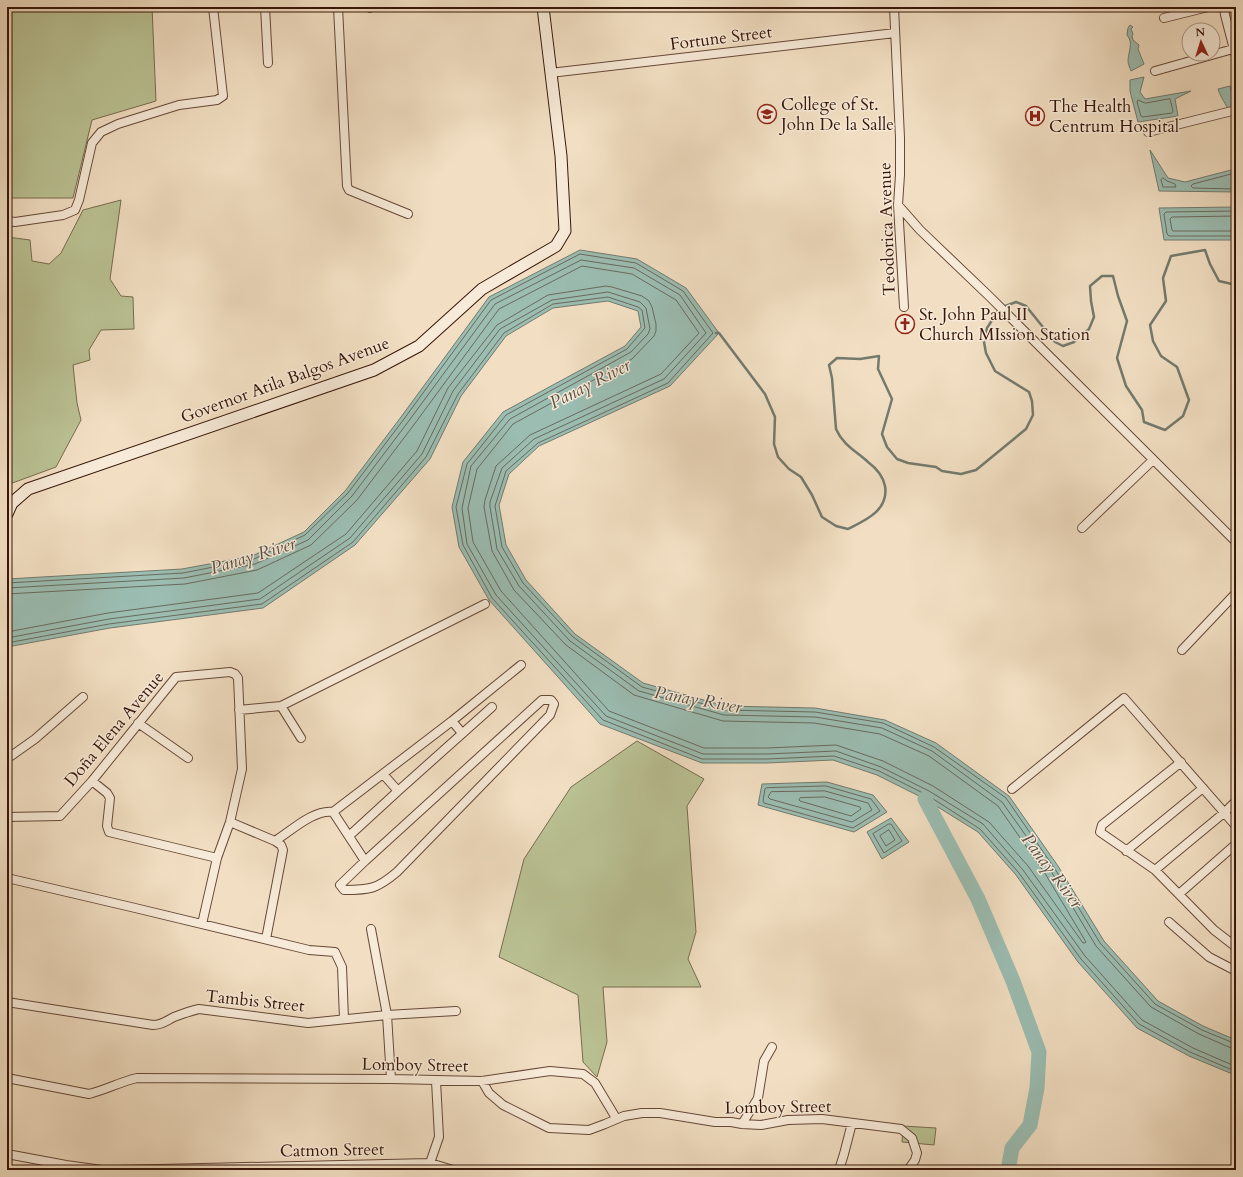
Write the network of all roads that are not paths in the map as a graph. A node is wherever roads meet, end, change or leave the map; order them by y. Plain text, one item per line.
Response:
1 (213, 7) edge
2 (265, 7) edge
3 (338, 7) edge
4 (543, 7) edge
5 (894, 7) edge
6 (1208, 7) edge
7 (1224, 7) edge
8 (1164, 18) dead end
9 (895, 33) junction
10 (1235, 53) edge
11 (268, 63) dead end
12 (1155, 71) dead end
13 (550, 74) junction
14 (1236, 110) edge
15 (1148, 132) dead end
16 (898, 204) junction
17 (408, 214) dead end
18 (7, 221) edge
19 (904, 307) dead end
20 (1153, 460) junction
21 (7, 514) edge
22 (1082, 528) dead end
23 (1236, 542) edge
24 (1236, 593) edge
25 (485, 604) dead end
26 (1182, 650) dead end
27 (521, 665) dead end
28 (83, 697) dead end
29 (280, 706) junction
30 (492, 707) dead end
31 (239, 710) junction
32 (452, 721) junction
33 (138, 723) junction
34 (462, 734) junction
35 (301, 738) dead end
36 (7, 756) edge
37 (188, 758) dead end
38 (1181, 762) junction
39 (383, 774) junction
40 (92, 781) junction
41 (1203, 788) junction
42 (1012, 789) dead end
43 (398, 792) junction
44 (1236, 802) edge
45 (333, 812) junction
46 (1225, 812) junction
47 (7, 817) edge
48 (230, 822) junction
49 (1236, 826) edge
50 (349, 836) junction
51 (275, 841) junction
52 (1236, 844) edge
53 (1126, 851) junction
54 (217, 858) junction
55 (365, 861) junction
56 (1155, 870) junction
57 (7, 878) edge
58 (1179, 894) junction
59 (1169, 922) dead end
60 (202, 924) junction
61 (371, 929) dead end
62 (266, 939) junction
63 (1236, 947) edge
64 (1236, 971) edge
65 (7, 1002) edge
66 (456, 1011) dead end
67 (387, 1015) junction
68 (344, 1019) junction
69 (772, 1047) dead end
70 (7, 1078) edge
71 (391, 1079) junction
72 (436, 1081) junction
73 (482, 1081) junction
74 (616, 1118) junction
75 (852, 1122) junction
76 (742, 1124) junction
77 (7, 1154) edge
78 (375, 1167) edge
79 (430, 1167) edge
80 (66, 1168) edge
81 (180, 1169) edge
82 (102, 1170) edge
83 (115, 1170) edge
84 (453, 1170) edge
85 (839, 1170) edge
86 (908, 1170) edge

1 - 18 street
2 - 11 street
3 - 17 street
4 - 13 main road, Governor Atila Balgos Avenue
5 - 9 street, Teodorica Avenue
6 - 8 street
7 - 10 street
9 - 13 street, Fortune Street
9 - 16 street, Teodorica Avenue
10 - 12 street
13 - 21 main road, Governor Atila Balgos Avenue
14 - 15 street
16 - 19 street, Teodorica Avenue
16 - 20 street
20 - 22 street
20 - 23 street
24 - 26 street
25 - 29 street
27 - 32 street
28 - 36 street
29 - 31 street
29 - 35 street
30 - 34 street
31 - 33 street, Doña Elena Avenue
31 - 48 street, Doña Elena Avenue
32 - 34 street
32 - 39 street
33 - 37 street
33 - 40 street, Doña Elena Avenue
34 - 43 street
38 - 41 street
38 - 42 street
38 - 53 street
39 - 43 street
39 - 45 street
40 - 47 street, Doña Elena Avenue
40 - 54 street
41 - 46 street
41 - 53 street
43 - 50 street
44 - 46 street
45 - 50 street
45 - 51 street
46 - 49 street
46 - 56 street
48 - 51 street
48 - 54 street, Doña Elena Avenue
50 - 55 street
51 - 62 street
52 - 58 street
53 - 56 street
54 - 60 street, Doña Elena Avenue
55 - 55 street
56 - 58 street
57 - 60 street
58 - 63 street
59 - 64 street
60 - 62 street
61 - 67 street
62 - 68 street
65 - 68 street, Tambis Street
66 - 67 street, Tambis Street
67 - 68 street, Tambis Street
67 - 71 street
69 - 76 street
70 - 71 street, Lomboy Street
71 - 72 street, Lomboy Street
72 - 73 street, Lomboy Street
72 - 79 street
73 - 74 street, Lomboy Street
73 - 74 street
74 - 76 street, Lomboy Street
75 - 76 street, Lomboy Street
75 - 85 street
75 - 86 street, Lomboy Street
77 - 80 street
78 - 79 street, Catmon Street
78 - 81 street, Catmon Street
79 - 84 street, Catmon Street
80 - 82 street
81 - 83 street, Catmon Street

